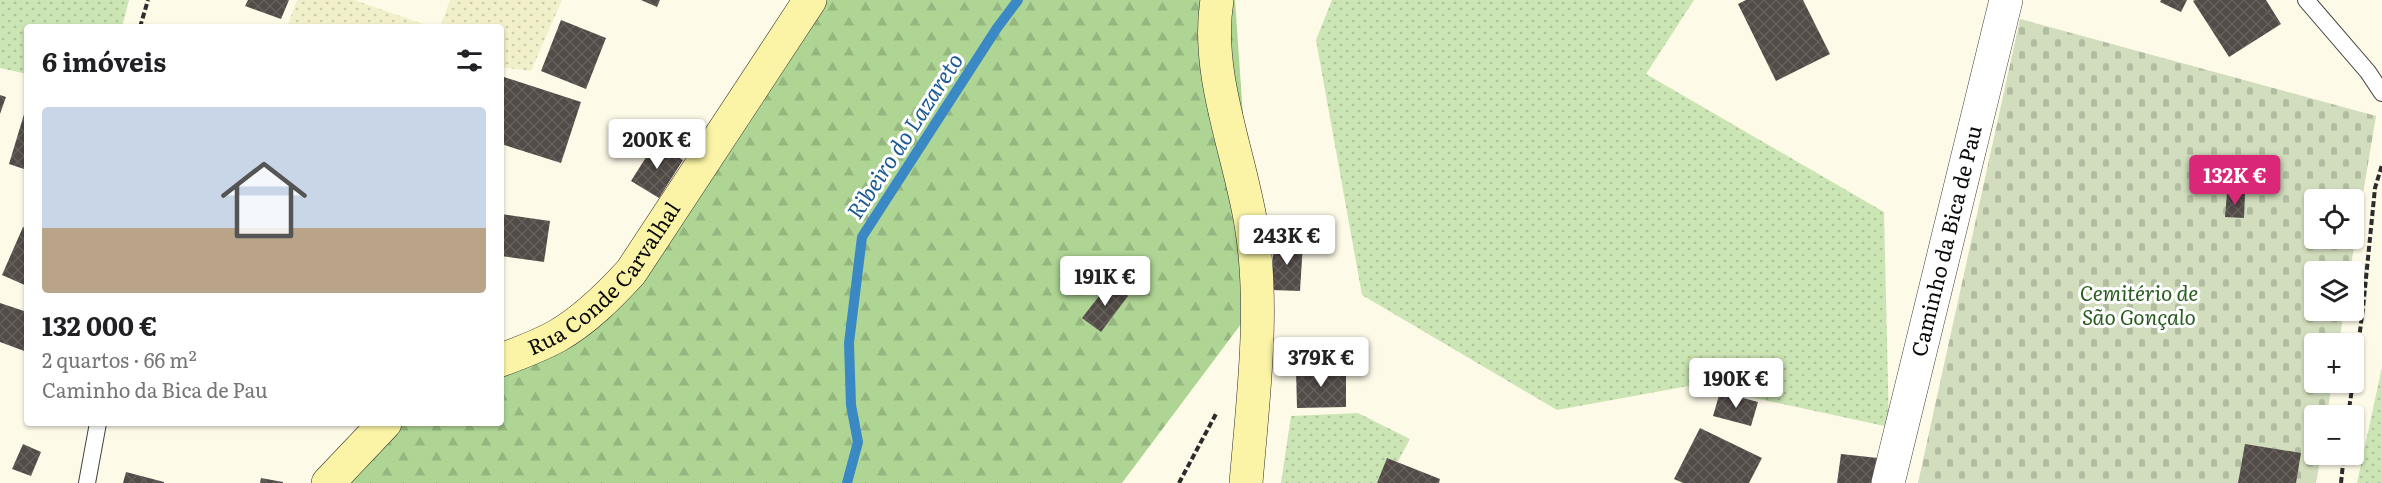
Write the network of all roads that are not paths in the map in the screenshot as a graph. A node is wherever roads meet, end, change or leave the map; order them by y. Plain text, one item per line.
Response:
1 (810, 0) edge
2 (1216, 0) edge
3 (2006, 0) edge
4 (2306, 0) edge
5 (2382, 93) edge
6 (504, 359) edge
7 (97, 426) edge
8 (382, 426) edge
9 (87, 483) edge
10 (328, 483) edge
11 (1246, 483) edge
12 (1888, 483) edge

1 - 6 main road, Rua Conde Carvalhal
2 - 11 main road
3 - 12 street, Caminho da Bica de Pau
4 - 5 lane
7 - 9 lane
8 - 10 main road

